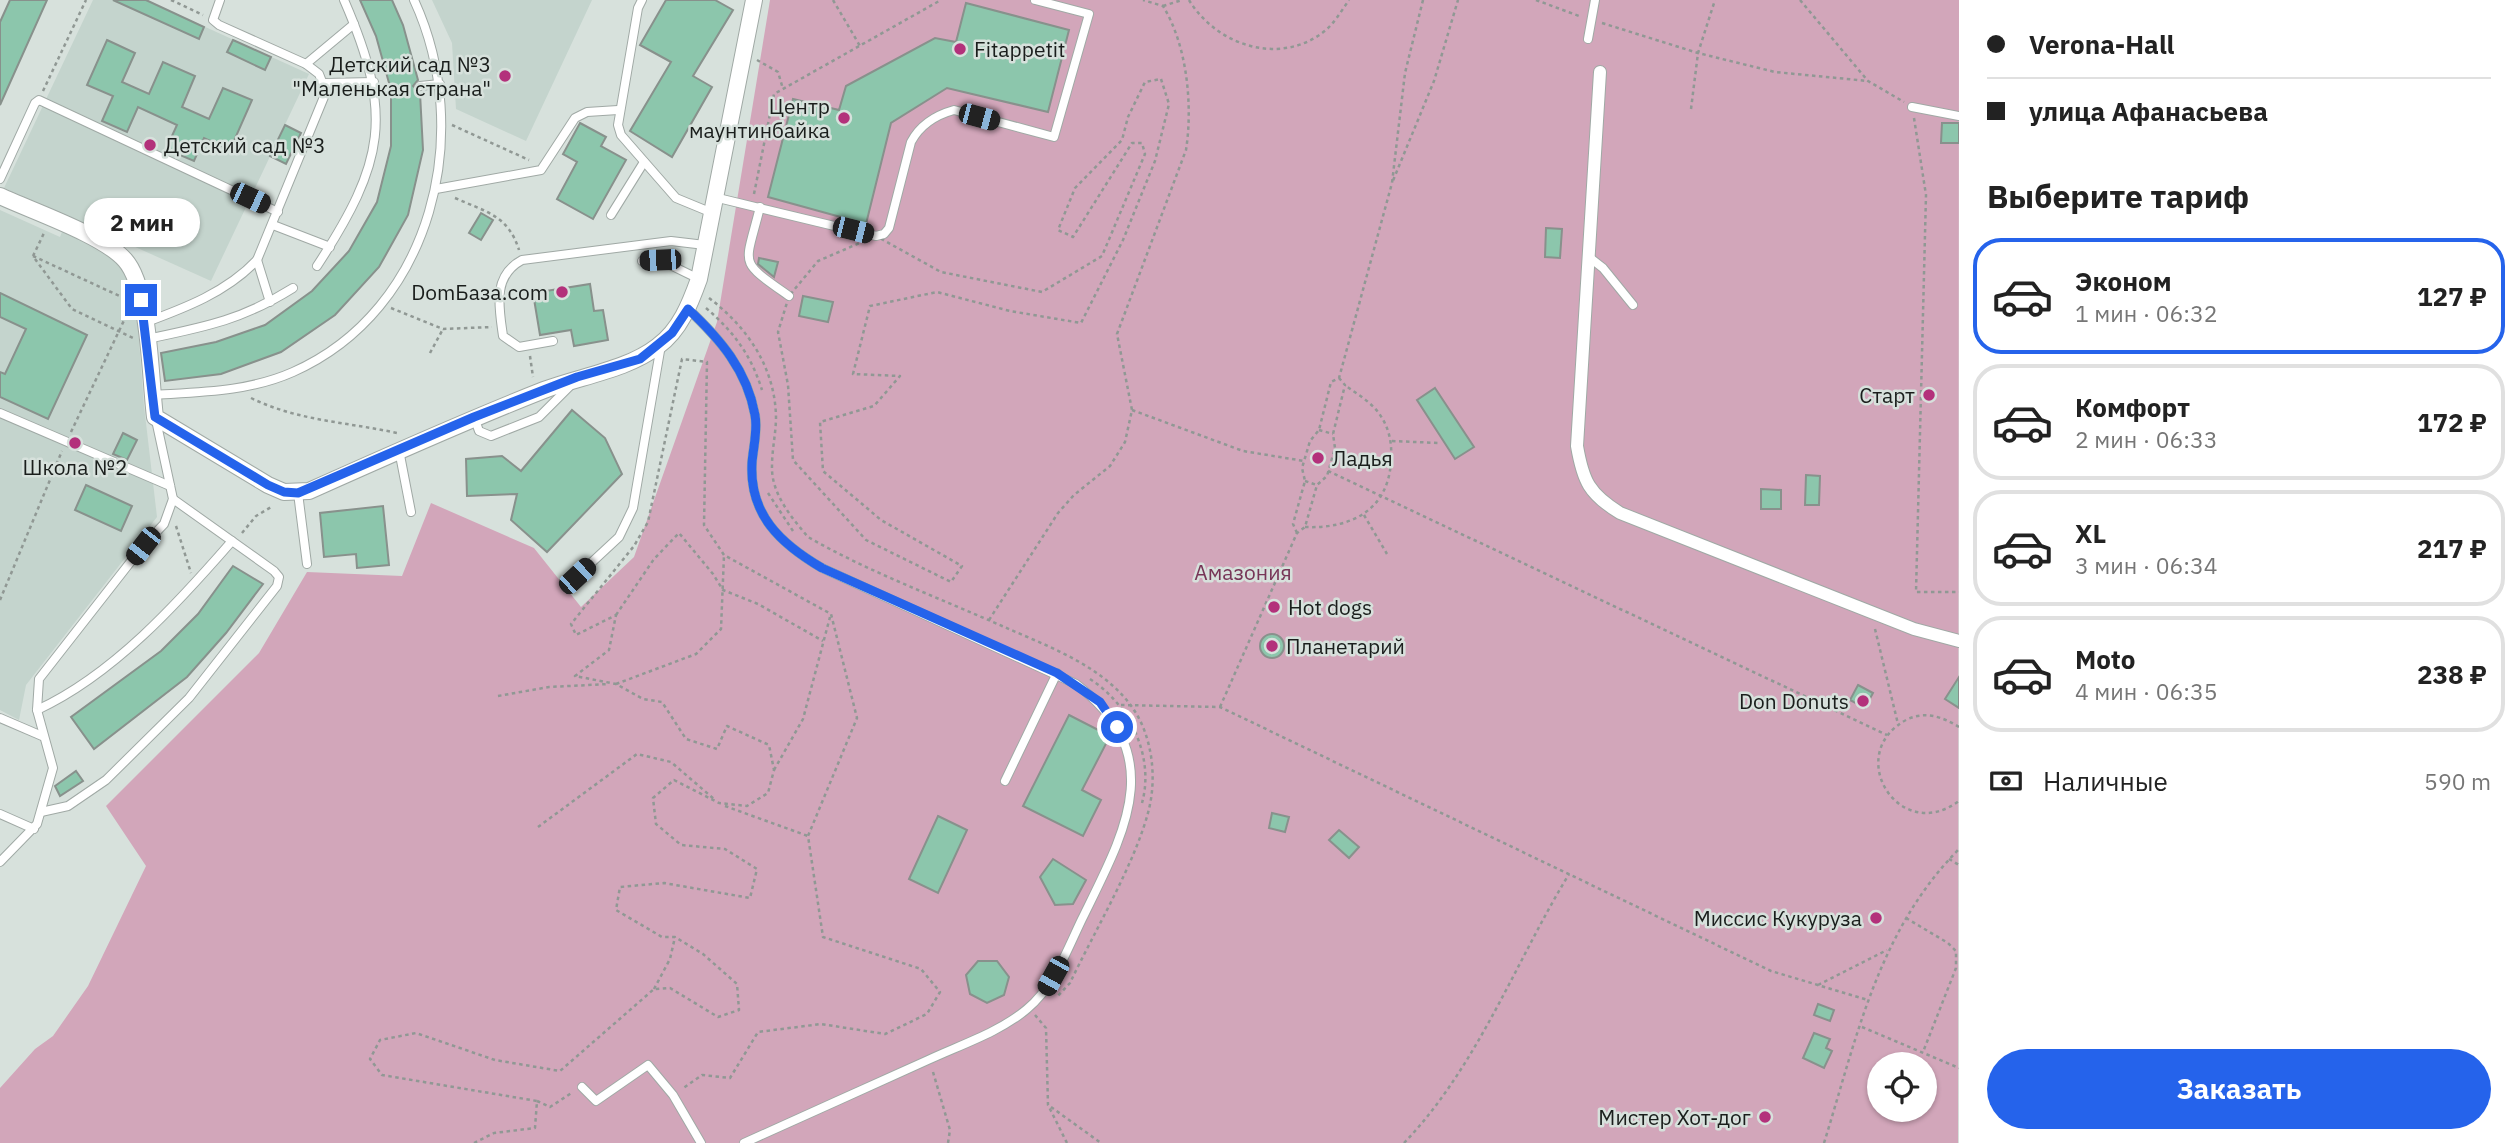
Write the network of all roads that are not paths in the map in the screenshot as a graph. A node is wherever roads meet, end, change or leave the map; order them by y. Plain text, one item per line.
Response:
1 (220, 0) edge
2 (344, 0) edge
3 (414, 0) edge
4 (642, 0) edge
5 (754, 0) edge
6 (1035, 0) edge
7 (1595, 0) edge
8 (354, 24) junction
9 (1588, 39) dead end
10 (306, 64) junction
11 (1600, 72) dead end
12 (324, 83) junction
13 (440, 84) junction
14 (375, 86) junction
15 (420, 86) dead end
16 (390, 89) dead end
17 (1912, 107) road end
18 (618, 110) junction
19 (1959, 116) edge
20 (644, 162) junction
21 (0, 178) edge
22 (436, 189) junction
23 (0, 196) edge
24 (712, 204) junction
25 (756, 206) junction
26 (278, 212) junction
27 (611, 215) dead end
28 (273, 225) junction
29 (705, 245) junction
30 (330, 247) junction
31 (1589, 257) junction
32 (257, 260) junction
33 (642, 261) dead end
34 (317, 266) dead end
35 (699, 279) junction
36 (293, 288) dead end
37 (789, 296) road end
38 (270, 302) junction
39 (690, 303) junction
40 (1633, 305) dead end
41 (146, 331) junction
42 (553, 341) dead end
43 (661, 345) junction
44 (577, 377) junction
45 (152, 395) junction
46 (0, 413) edge
47 (155, 417) junction
48 (474, 417) junction
49 (400, 450) junction
50 (170, 486) junction
51 (298, 493) junction
52 (173, 499) junction
53 (411, 512) dead end
54 (232, 541) junction
55 (307, 564) dead end
56 (577, 576) dead end
57 (1959, 641) edge
58 (1057, 673) junction
59 (37, 710) junction
60 (0, 718) edge
61 (42, 736) junction
62 (1004, 781) dead end
63 (41, 812) junction
64 (0, 814) edge
65 (34, 829) junction
66 (3, 853) edge
67 (0, 862) edge
68 (582, 1087) road end
69 (701, 1143) edge
70 (744, 1143) edge

1 - 10 lane
2 - 8 lane
3 - 13 lane
4 - 18 lane
5 - 24 street
6 - 25 lane
7 - 9 lane
8 - 10 lane
8 - 14 lane
10 - 12 lane
11 - 31 street
12 - 14 lane
12 - 26 lane
13 - 15 lane
13 - 22 lane
14 - 16 lane
14 - 30 lane
17 - 19 lane
18 - 20 lane
18 - 22 lane
20 - 24 lane
20 - 27 lane
21 - 26 lane
22 - 45 lane
23 - 41 street
24 - 25 lane
24 - 29 street
25 - 37 lane
26 - 28 lane
28 - 30 lane
28 - 32 lane
29 - 35 street
29 - 42 lane
30 - 34 lane
31 - 40 lane
31 - 57 street
32 - 38 lane
32 - 41 lane
33 - 35 lane
35 - 39 street
36 - 38 lane
38 - 41 lane
39 - 43 street
39 - 58 lane
41 - 45 street
43 - 44 street
43 - 56 lane
44 - 48 street
44 - 48 lane
45 - 47 street
46 - 50 lane
47 - 50 lane
47 - 51 street
48 - 49 street
49 - 51 street
49 - 53 lane
50 - 52 lane
51 - 55 lane
52 - 54 lane
52 - 59 lane
54 - 59 lane
54 - 63 lane
58 - 62 lane
58 - 70 lane
59 - 61 lane
60 - 61 lane
61 - 63 lane
63 - 65 lane
64 - 65 lane
65 - 66 lane
66 - 67 lane
68 - 69 lane

